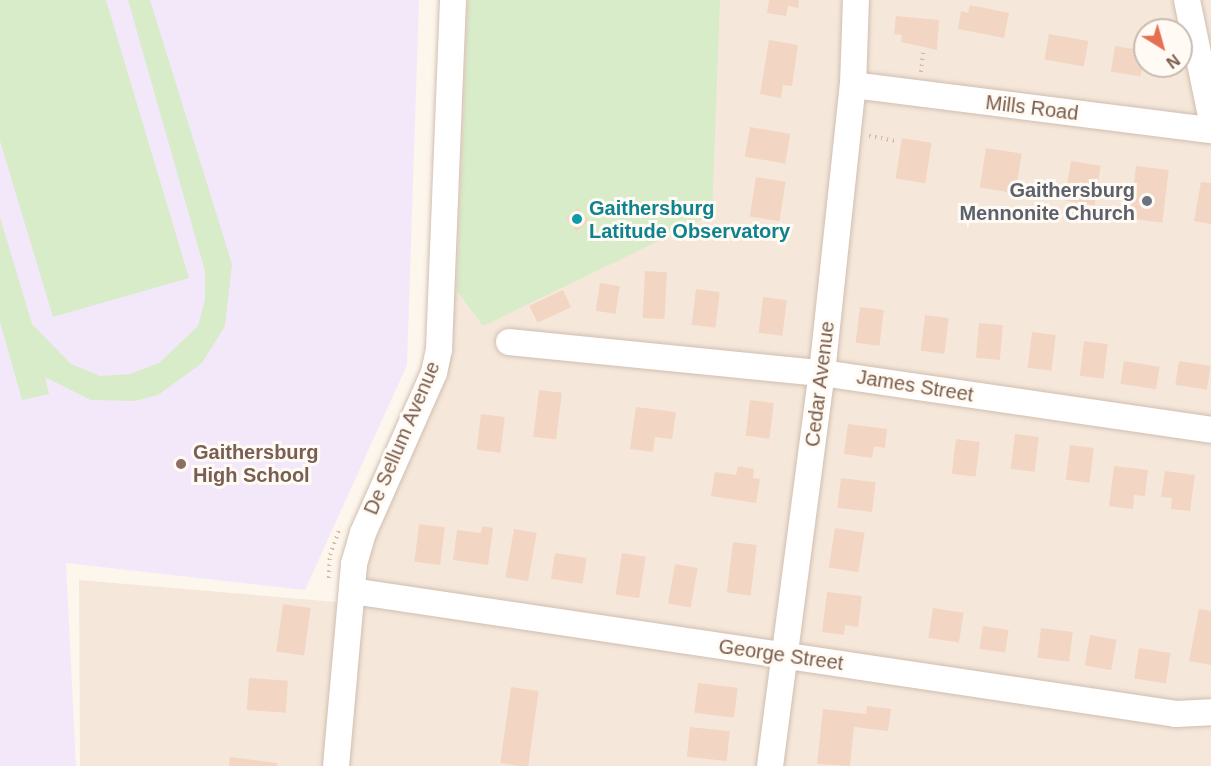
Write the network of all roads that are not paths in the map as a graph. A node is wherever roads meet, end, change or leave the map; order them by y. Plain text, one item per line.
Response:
1 (453, 0) edge
2 (856, 0) edge
3 (1187, 0) edge
4 (854, 85) junction
5 (1211, 116) edge
6 (1211, 130) edge
7 (509, 342) dead end
8 (822, 373) junction
9 (1211, 430) edge
10 (352, 596) junction
11 (782, 655) junction
12 (1211, 712) edge
13 (336, 766) edge
14 (770, 766) edge

1 - 10 street, De Sellum Avenue
2 - 4 street, Cedar Avenue
3 - 5 street
4 - 6 street, Mills Road
4 - 8 street, Cedar Avenue
7 - 8 street, James Street
8 - 9 street, James Street
8 - 11 street, Cedar Avenue
10 - 11 street, George Street
10 - 13 street, De Sellum Avenue
11 - 12 street, George Street
11 - 14 street, Cedar Avenue

